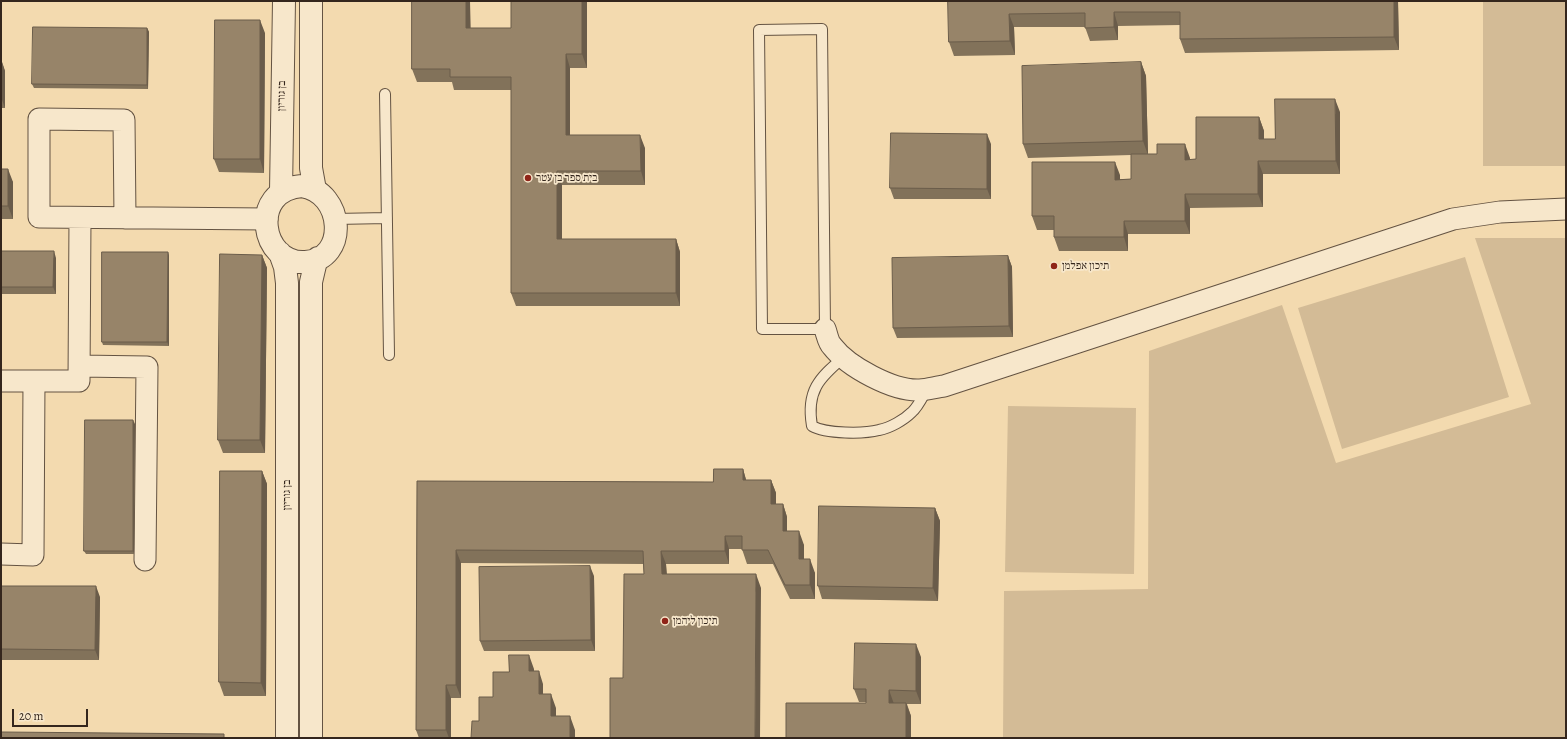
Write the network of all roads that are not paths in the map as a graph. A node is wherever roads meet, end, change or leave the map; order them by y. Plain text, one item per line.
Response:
1 (284, 1) edge
2 (311, 1) edge
3 (385, 94) dead end
4 (315, 190) junction
5 (281, 191) junction
6 (1566, 209) edge
7 (80, 218) junction
8 (125, 218) junction
9 (387, 218) junction
10 (267, 219) junction
11 (335, 219) junction
12 (280, 253) junction
13 (318, 258) junction
14 (825, 329) junction
15 (389, 355) dead end
16 (844, 357) junction
17 (80, 366) junction
18 (1, 381) edge
19 (34, 381) junction
20 (927, 389) junction
21 (1, 554) edge
22 (146, 560) dead end
23 (288, 738) edge
24 (311, 738) edge

1 - 5 street, בן גוריון
2 - 4 street
3 - 9 lane
4 - 5 street
4 - 11 street
5 - 10 street
6 - 20 street
7 - 8 street
7 - 8 street
7 - 17 street
8 - 10 street
9 - 11 lane
9 - 15 lane
10 - 12 street
11 - 13 street
12 - 13 street
12 - 23 street, בן גוריון
13 - 24 street
14 - 14 lane
14 - 16 street
16 - 20 street
16 - 20 lane
17 - 19 street
17 - 22 street
18 - 19 street
19 - 21 street

